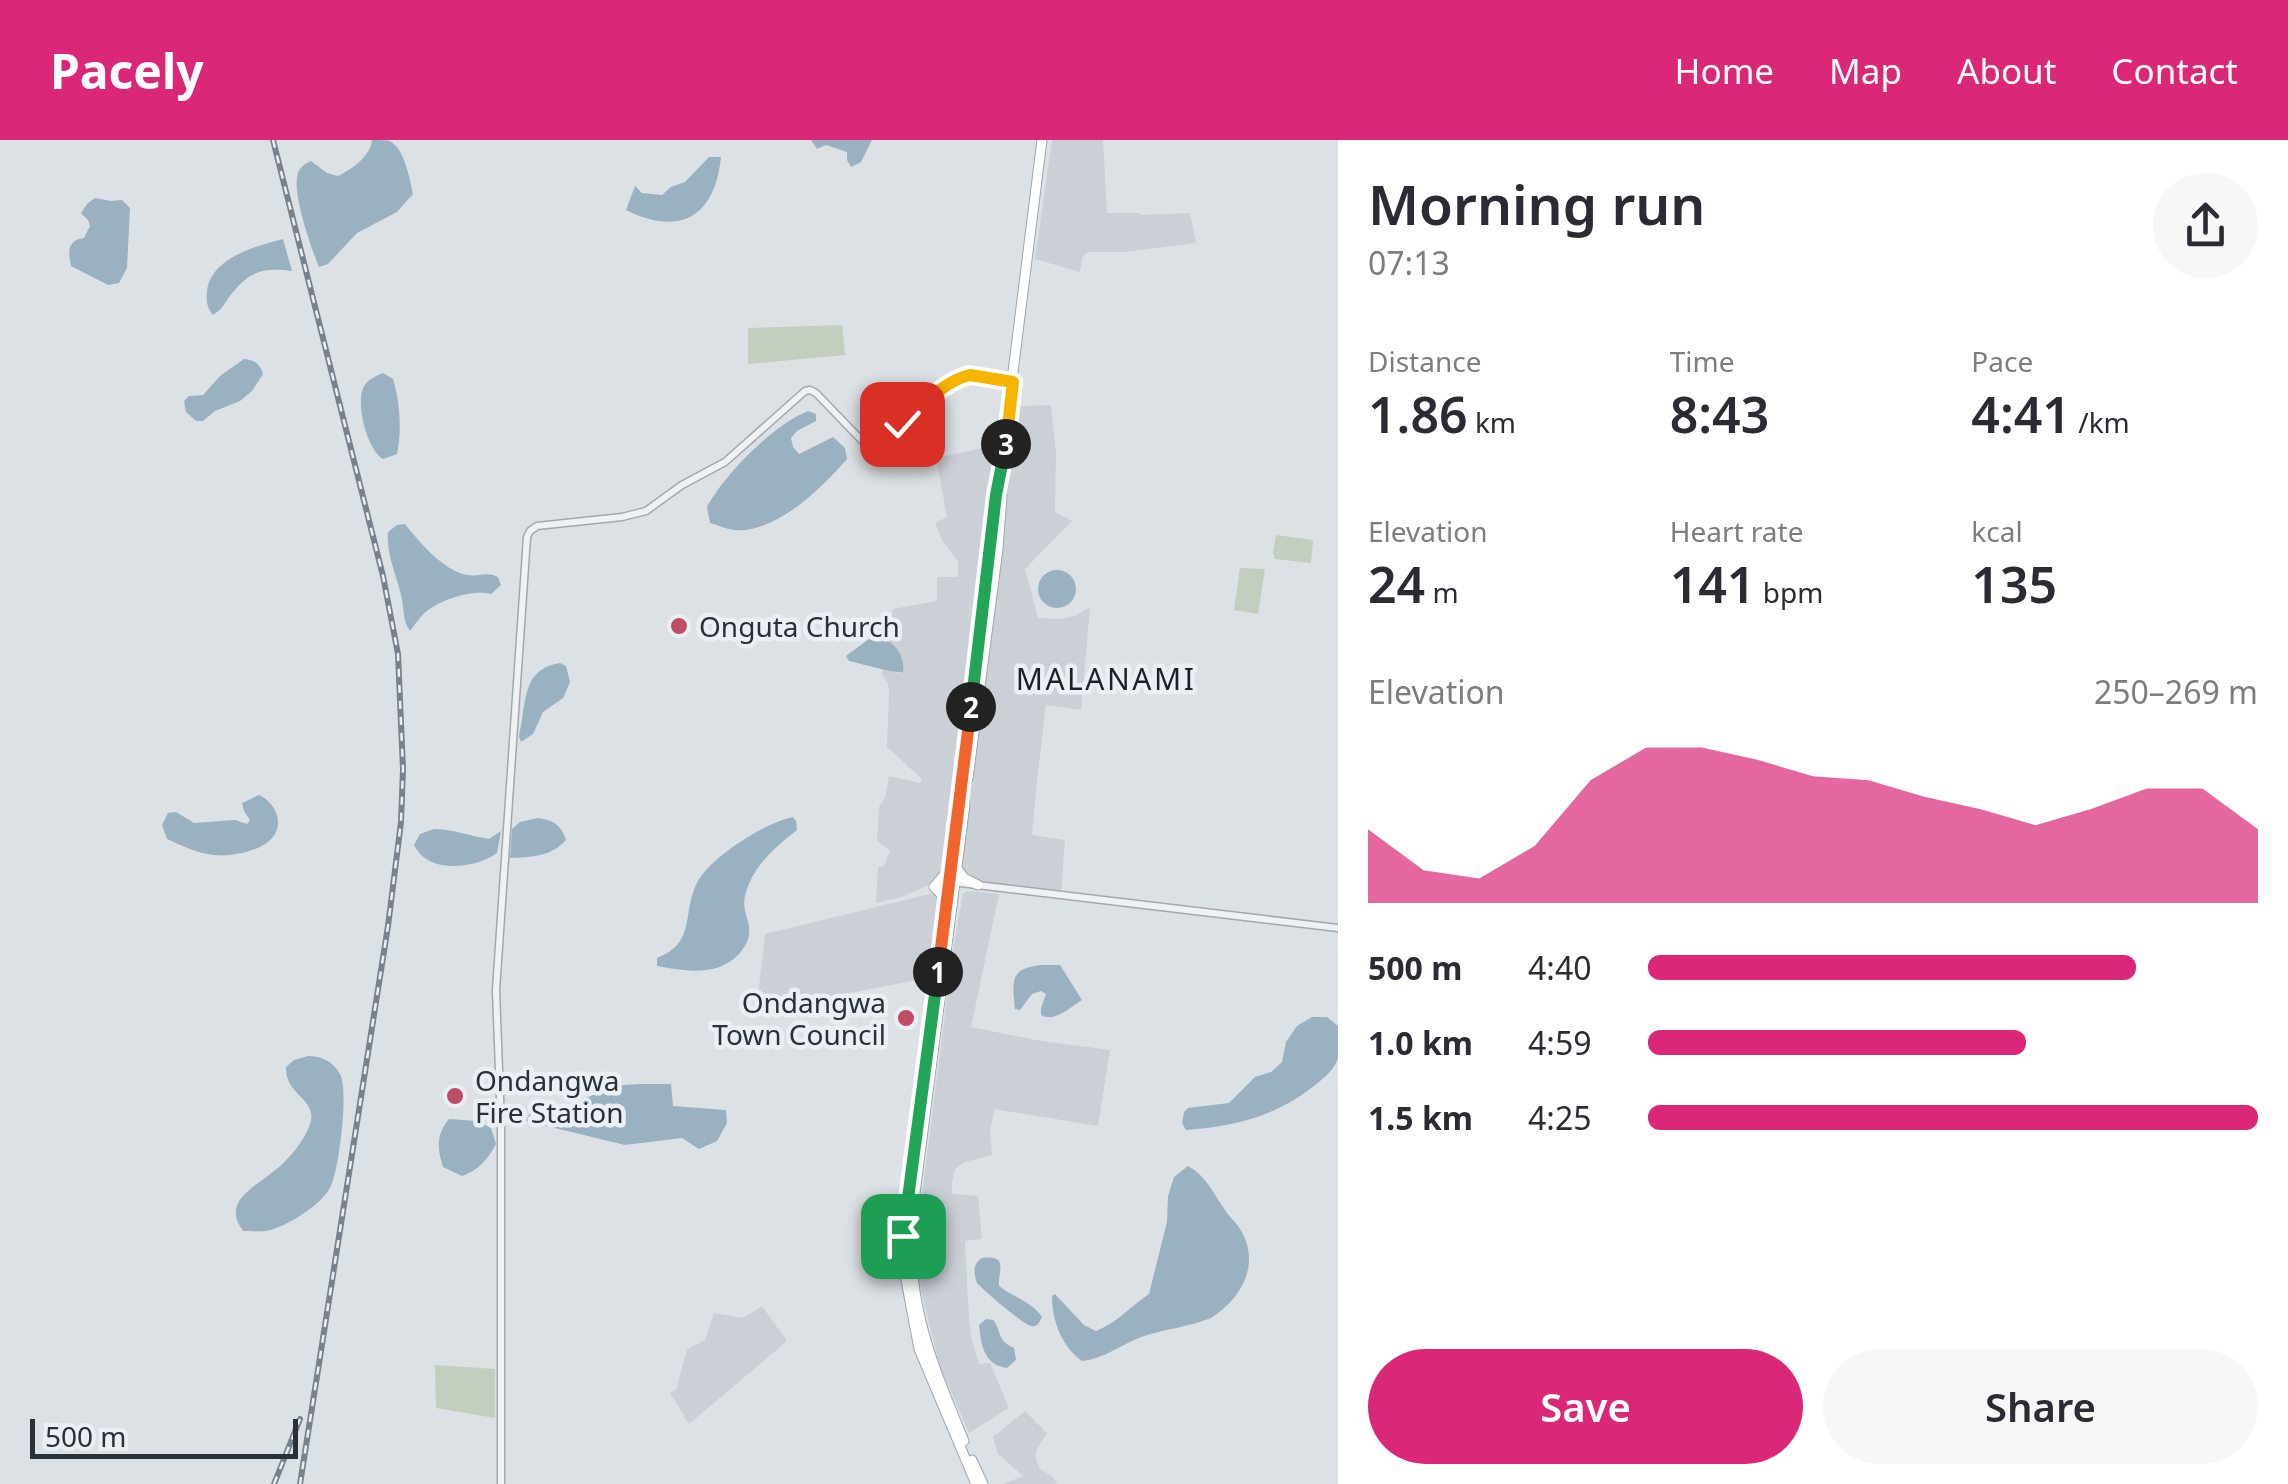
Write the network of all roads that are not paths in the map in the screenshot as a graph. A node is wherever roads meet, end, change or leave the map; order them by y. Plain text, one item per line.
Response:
1 (1042, 140) edge
2 (1013, 382) junction
3 (954, 868) junction
4 (952, 882) junction
5 (978, 885) junction
6 (950, 897) junction
7 (1338, 928) edge
8 (501, 1484) edge
9 (979, 1484) edge

1 - 2 main road
2 - 3 main road
2 - 8 street
3 - 4 main road
3 - 5 main road
3 - 6 main road
4 - 5 street
4 - 6 main road
5 - 6 main road
5 - 7 street
6 - 9 main road

